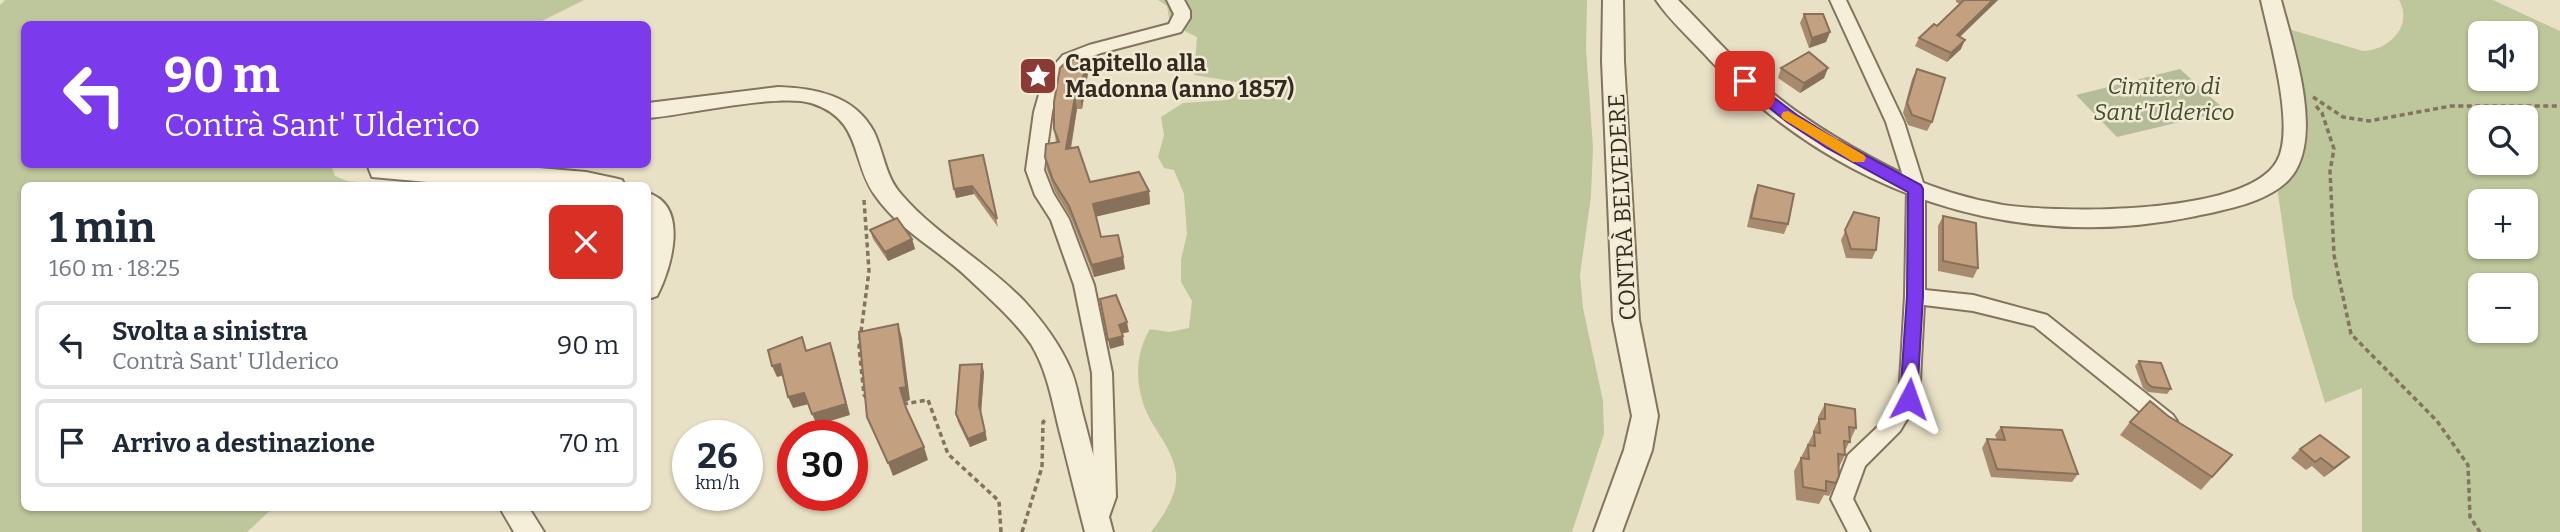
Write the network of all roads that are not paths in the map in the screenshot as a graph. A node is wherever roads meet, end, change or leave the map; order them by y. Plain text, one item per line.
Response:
1 (1175, 0) edge
2 (1613, 0) edge
3 (1666, 0) edge
4 (1838, 0) edge
5 (2271, 0) edge
6 (651, 111) edge
7 (379, 168) edge
8 (600, 182) edge
9 (1916, 189) junction
10 (651, 205) edge
11 (651, 282) edge
12 (1915, 296) junction
13 (2166, 421) edge
14 (516, 511) edge
15 (1098, 527) edge
16 (530, 532) edge
17 (1608, 532) edge
18 (1859, 532) edge

1 - 15 street
2 - 17 street, CONTRÀ BELVEDERE
3 - 9 street
4 - 9 street
5 - 9 street
6 - 15 street
7 - 8 street
9 - 12 street
10 - 11 street
12 - 13 street
12 - 18 street
14 - 16 street

